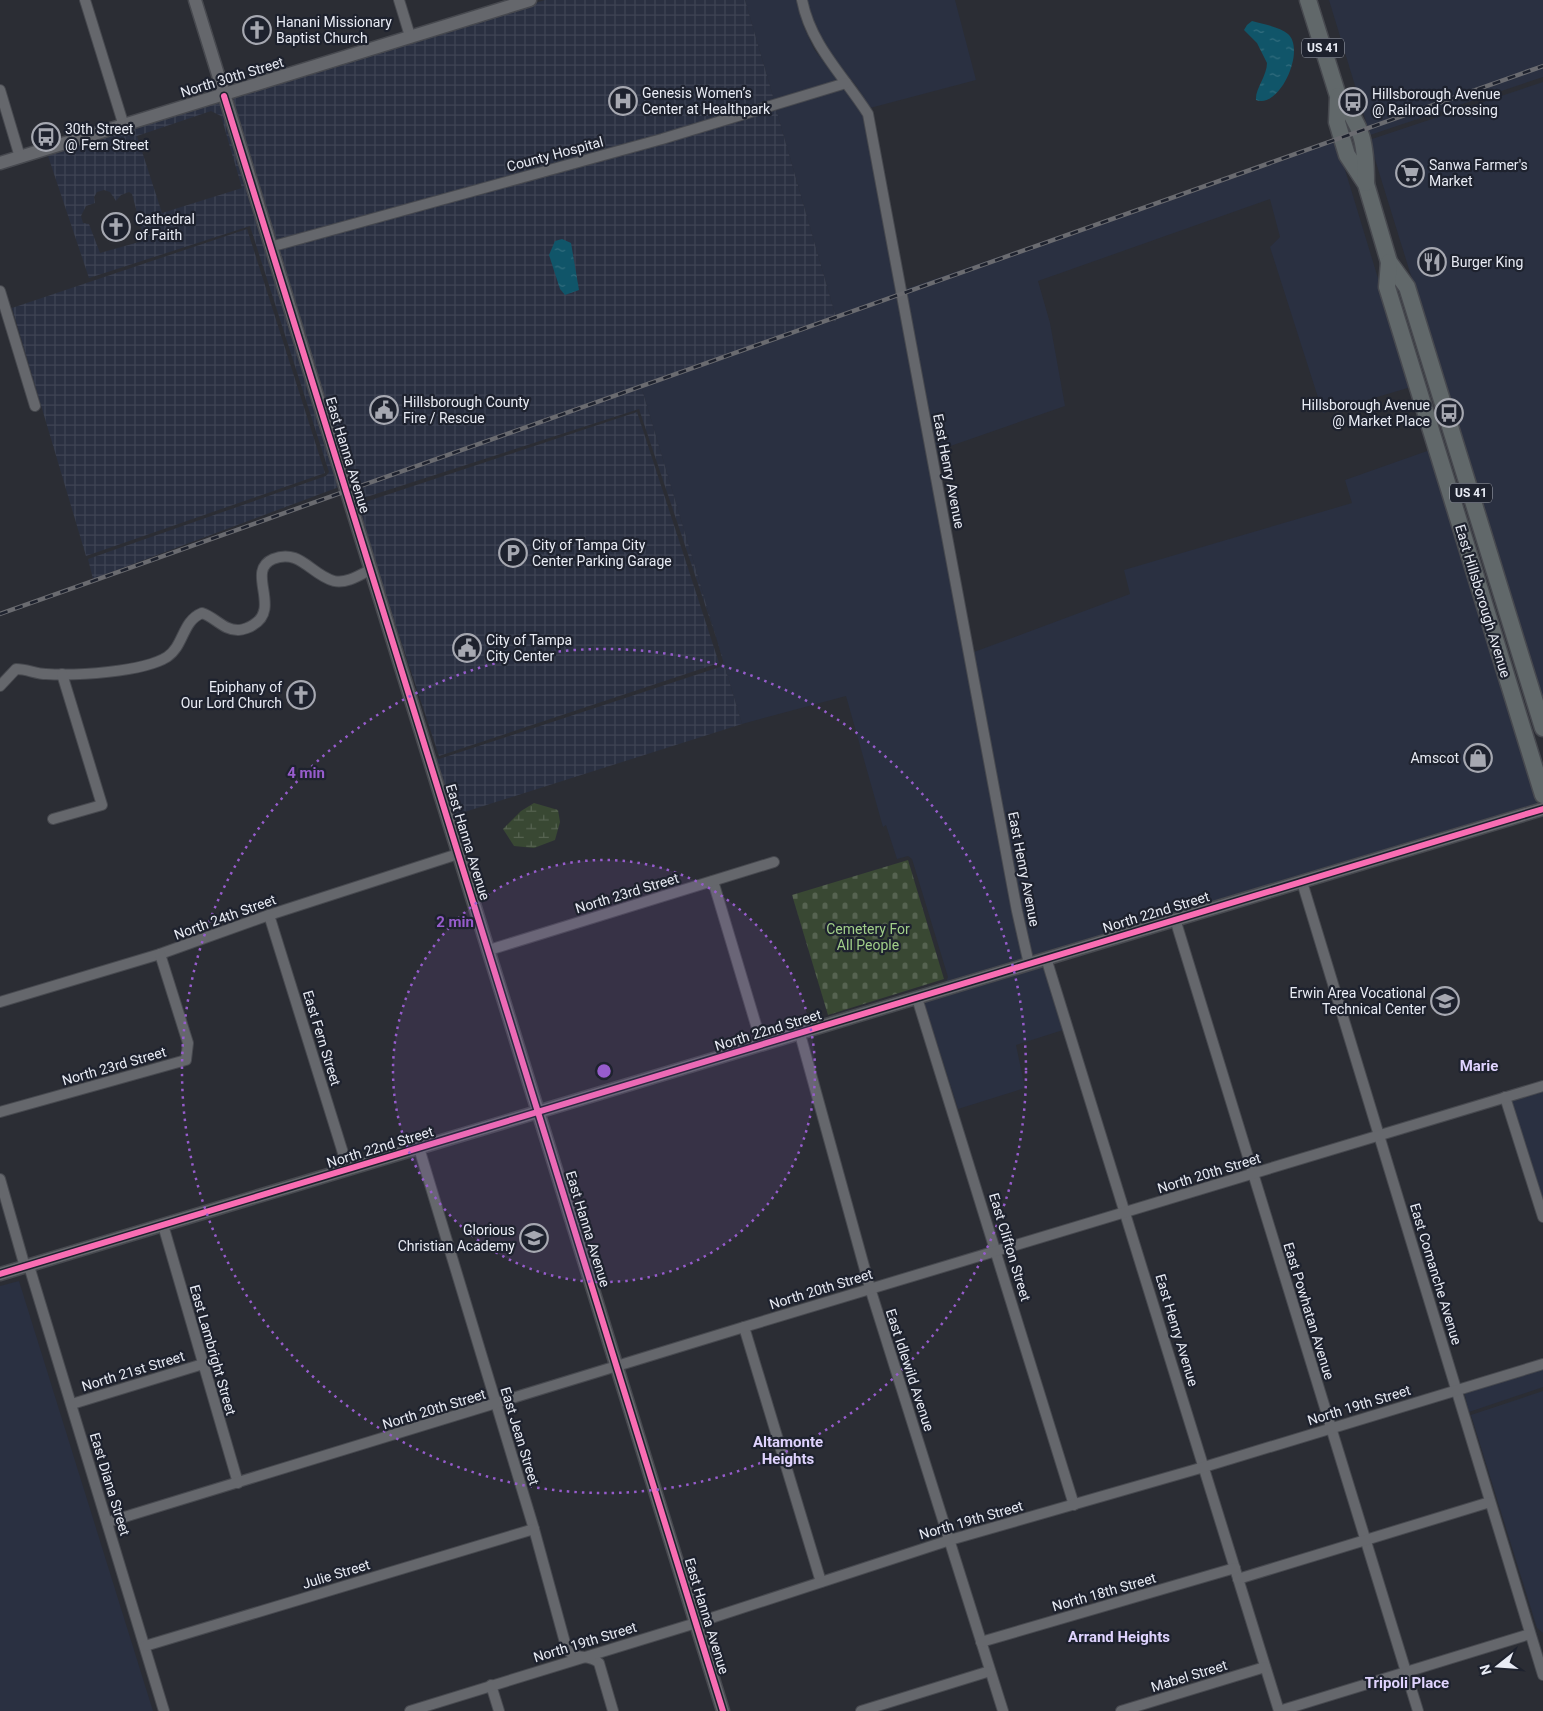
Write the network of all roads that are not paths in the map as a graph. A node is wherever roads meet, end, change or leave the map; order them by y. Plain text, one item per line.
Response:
1 (85, 0) edge
2 (195, 0) edge
3 (399, 0) edge
4 (802, 0) edge
5 (1308, 0) edge
6 (522, 1) edge
7 (410, 36) junction
8 (846, 83) junction
9 (0, 90) edge
10 (224, 96) junction
11 (124, 126) junction
12 (20, 157) junction
13 (0, 163) edge
14 (270, 247) junction
15 (1389, 262) junction
16 (0, 291) edge
17 (35, 406) dead end
18 (370, 570) junction
19 (62, 674) junction
20 (0, 686) edge
21 (1543, 728) edge
22 (1543, 794) edge
23 (1543, 809) edge
24 (53, 819) dead end
25 (458, 854) junction
26 (774, 862) dead end
27 (712, 881) junction
28 (1302, 882) junction
29 (269, 915) junction
30 (1176, 919) junction
31 (489, 950) junction
32 (160, 954) junction
33 (1046, 958) junction
34 (1029, 964) junction
35 (917, 998) junction
36 (0, 1002) edge
37 (800, 1034) junction
38 (762, 1045) junction
39 (1543, 1086) edge
40 (1505, 1098) junction
41 (0, 1112) edge
42 (539, 1112) junction
43 (1379, 1136) junction
44 (419, 1148) junction
45 (348, 1169) junction
46 (1252, 1174) junction
47 (0, 1179) edge
48 (1126, 1212) junction
49 (1543, 1217) edge
50 (162, 1226) junction
51 (997, 1250) junction
52 (27, 1266) junction
53 (0, 1274) edge
54 (870, 1288) junction
55 (744, 1327) junction
56 (203, 1364) junction
57 (1543, 1364) edge
58 (617, 1366) junction
59 (1458, 1389) junction
60 (72, 1404) junction
61 (496, 1404) junction
62 (1331, 1428) junction
63 (1204, 1467) junction
64 (238, 1482) junction
65 (1490, 1502) junction
66 (1074, 1505) junction
67 (108, 1522) junction
68 (534, 1529) junction
69 (950, 1540) junction
70 (1365, 1541) junction
71 (1237, 1574) junction
72 (821, 1582) junction
73 (696, 1623) junction
74 (1530, 1634) junction
75 (981, 1642) junction
76 (145, 1646) junction
77 (582, 1657) junction
78 (1265, 1667) junction
79 (990, 1671) junction
80 (1406, 1672) junction
81 (1543, 1675) edge
82 (491, 1685) junction
83 (164, 1711) edge
84 (410, 1711) edge
85 (499, 1711) edge
86 (613, 1711) edge
87 (723, 1711) edge
88 (861, 1711) edge
89 (1003, 1711) edge
90 (1121, 1711) edge
91 (1279, 1711) edge
92 (1418, 1711) edge

1 - 11 street
2 - 10 street, East Hanna Avenue
3 - 7 street
4 - 8 street, East Henry Avenue
5 - 15 main road, East Hillsborough Avenue / US 41
6 - 7 street, North 30th Street
7 - 10 street, North 30th Street
8 - 14 street, County Hospital
8 - 34 street, East Henry Avenue
9 - 12 street
10 - 11 street, North 30th Street
10 - 14 street, East Hanna Avenue
11 - 12 street, North 30th Street
12 - 13 street, North 30th Street
14 - 18 street, East Hanna Avenue
15 - 21 main road, East Hillsborough Avenue / US 41
15 - 22 main road, East Hillsborough Avenue / US 41
16 - 17 street
18 - 19 street
18 - 25 street, East Hanna Avenue
19 - 20 street
19 - 24 street
23 - 28 street, North 22nd Street
25 - 29 street, North 24th Street
25 - 31 street, East Hanna Avenue
26 - 27 street, North 23rd Street
27 - 31 street, North 23rd Street
27 - 38 street
28 - 30 street, North 22nd Street
28 - 43 street, East Comanche Avenue
29 - 32 street, North 24th Street
29 - 45 street, East Fern Street
30 - 33 street, North 22nd Street
30 - 46 street, East Powhatan Avenue
31 - 42 street, East Hanna Avenue
32 - 36 street, North 24th Street
32 - 41 street, North 23rd Street
33 - 34 street, North 22nd Street
33 - 48 street, East Henry Avenue
34 - 35 street, North 22nd Street
35 - 37 street, North 22nd Street
35 - 51 street, East Clifton Street
37 - 38 street, North 22nd Street
37 - 54 street, East Idlewild Avenue
38 - 42 street, North 22nd Street
39 - 40 street, North 20th Street
40 - 43 street, North 20th Street
40 - 49 street
42 - 44 street, North 22nd Street
42 - 58 street, East Hanna Avenue
43 - 46 street, North 20th Street
43 - 59 street, East Comanche Avenue
44 - 45 street, North 22nd Street
44 - 61 street, East Jean Street
45 - 50 street, North 22nd Street
46 - 48 street, North 20th Street
46 - 62 street, East Powhatan Avenue
47 - 52 street, East Diana Street
48 - 51 street, North 20th Street
48 - 63 street, East Henry Avenue
50 - 52 street, North 22nd Street
50 - 56 street, East Lambright Street
51 - 54 street, North 20th Street
51 - 66 street, East Clifton Street
52 - 53 street, North 22nd Street
52 - 60 street, East Diana Street
54 - 55 street, North 20th Street
54 - 69 street, East Idlewild Avenue
55 - 58 street, North 20th Street
55 - 72 street
56 - 60 street, North 21st Street
56 - 64 street, East Lambright Street
57 - 59 street, North 19th Street
58 - 61 street, North 20th Street
58 - 73 street, East Hanna Avenue
59 - 62 street, North 19th Street
59 - 65 street, East Comanche Avenue
60 - 67 street, East Diana Street
61 - 64 street, North 20th Street
61 - 68 street, East Jean Street
62 - 63 street, North 19th Street
62 - 70 street, East Powhatan Avenue
63 - 66 street, North 19th Street
63 - 71 street, East Henry Avenue
64 - 67 street, North 20th Street
65 - 70 street, North 18th Street
65 - 74 street, East Comanche Avenue
66 - 69 street, North 19th Street
67 - 76 street, East Diana Street
68 - 76 street, Julie Street
68 - 77 street, East Jean Street
69 - 72 street, North 19th Street
69 - 75 street, East Idlewild Avenue
70 - 71 street, North 18th Street
70 - 80 street, East Powhatan Avenue
71 - 75 street, North 18th Street
71 - 78 street, East Henry Avenue
72 - 73 street, North 19th Street
73 - 77 street, North 19th Street
73 - 87 street, East Hanna Avenue
74 - 80 street
74 - 81 street, East Comanche Avenue
75 - 79 street, East Idlewild Avenue
76 - 83 street, East Diana Street
77 - 82 street, North 19th Street
77 - 86 street, East Jean Street
78 - 90 street, Mabel Street
78 - 91 street, East Henry Avenue
79 - 88 street
79 - 89 street, East Idlewild Avenue
80 - 91 street
80 - 92 street, East Powhatan Avenue
82 - 84 street, North 19th Street
82 - 85 street

